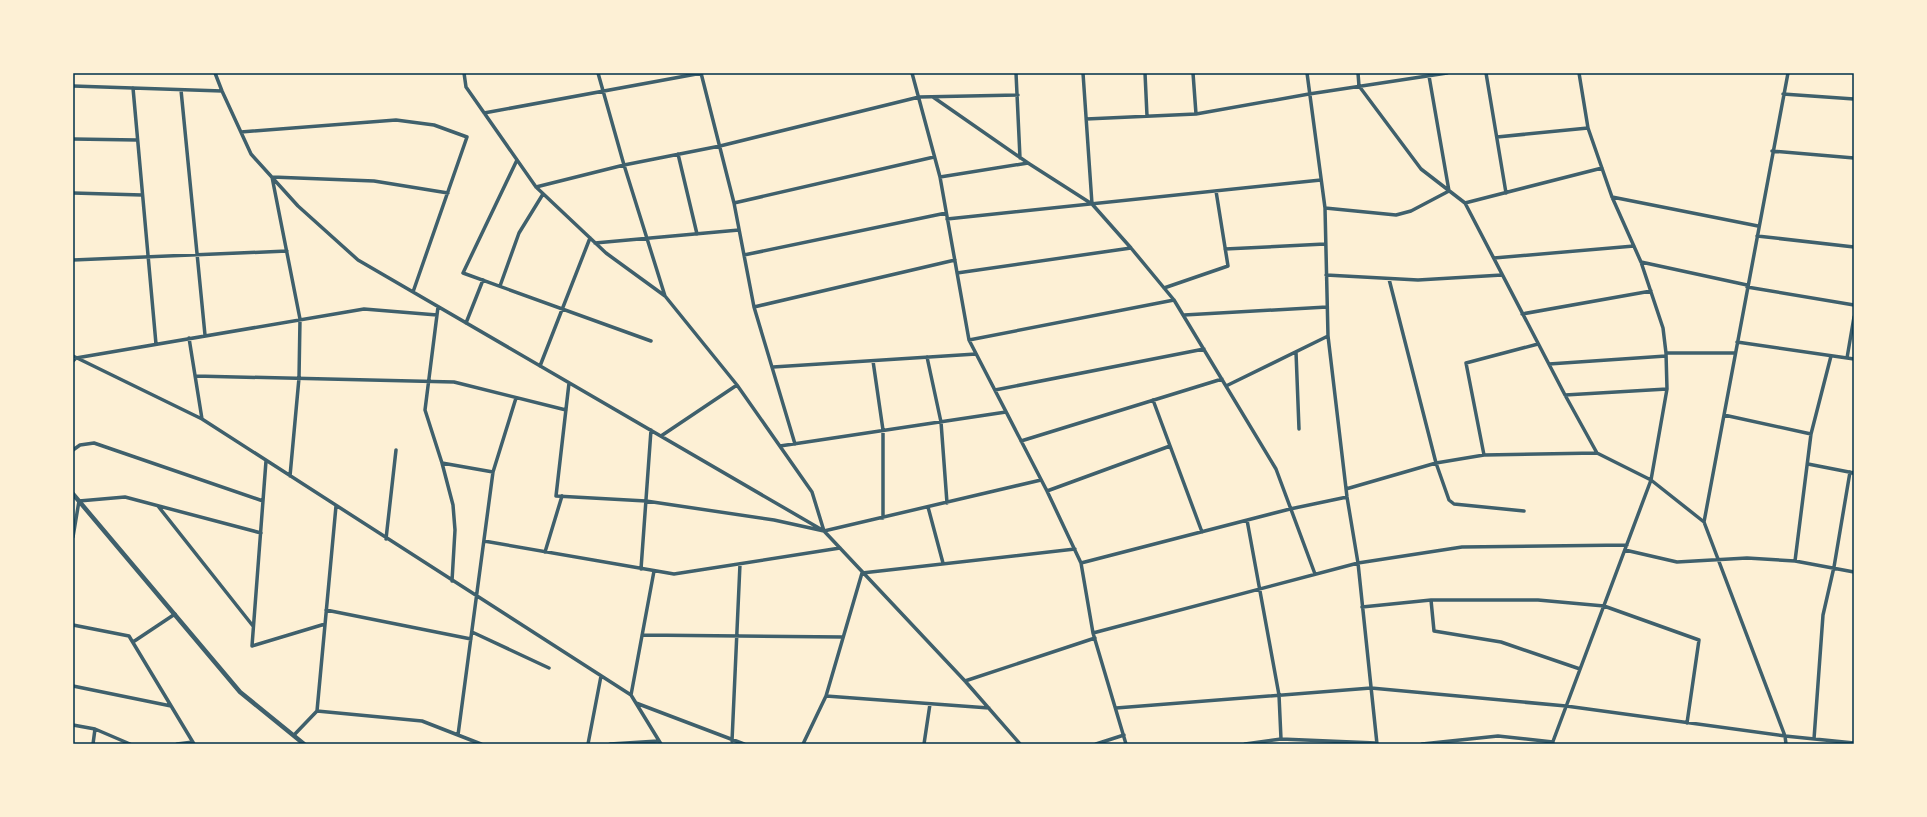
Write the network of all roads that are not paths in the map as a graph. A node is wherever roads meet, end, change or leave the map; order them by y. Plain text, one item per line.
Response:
1 (215, 73) edge
2 (464, 73) edge
3 (598, 73) edge
4 (701, 73) edge
5 (912, 73) edge
6 (1016, 73) edge
7 (1082, 73) edge
8 (1145, 73) edge
9 (1193, 73) edge
10 (1307, 73) edge
11 (1358, 73) edge
12 (1447, 73) edge
13 (1486, 73) edge
14 (1579, 73) edge
15 (1788, 73) edge
16 (1429, 76) junction
17 (73, 86) edge
18 (1359, 86) junction
19 (133, 88) junction
20 (181, 90) junction
21 (222, 91) junction
22 (604, 91) junction
23 (1309, 94) junction
24 (1783, 94) junction
25 (1018, 95) junction
26 (919, 97) junction
27 (932, 97) junction
28 (1854, 99) edge
29 (484, 113) junction
30 (1196, 114) junction
31 (1147, 116) junction
32 (1086, 119) junction
33 (1588, 128) junction
34 (241, 132) junction
35 (1497, 137) junction
36 (73, 139) edge
37 (137, 140) junction
38 (720, 146) junction
39 (1772, 151) junction
40 (678, 154) junction
41 (934, 157) junction
42 (1020, 158) junction
43 (1854, 158) edge
44 (517, 160) junction
45 (1028, 163) junction
46 (624, 165) junction
47 (1602, 168) junction
48 (272, 177) junction
49 (940, 178) junction
50 (1321, 180) junction
51 (536, 187) junction
52 (1216, 191) junction
53 (1449, 191) junction
54 (73, 193) edge
55 (448, 193) junction
56 (1506, 193) junction
57 (543, 194) junction
58 (142, 195) junction
59 (1612, 197) junction
60 (734, 203) junction
61 (1465, 203) junction
62 (1092, 204) junction
63 (1325, 208) junction
64 (946, 212) junction
65 (947, 219) junction
66 (1758, 226) junction
67 (739, 230) junction
68 (697, 234) junction
69 (1756, 236) junction
70 (590, 238) junction
71 (648, 238) junction
72 (595, 243) junction
73 (1325, 244) junction
74 (1634, 246) junction
75 (1854, 247) edge
76 (1131, 248) junction
77 (1225, 249) junction
78 (287, 251) junction
79 (197, 255) junction
80 (744, 255) junction
81 (148, 257) junction
82 (1494, 258) junction
83 (73, 260) edge
84 (955, 260) junction
85 (1641, 262) junction
86 (957, 273) junction
87 (1326, 275) junction
88 (1502, 275) junction
89 (1390, 279) junction
90 (483, 280) junction
91 (500, 286) junction
92 (1747, 286) junction
93 (1164, 288) junction
94 (1651, 291) junction
95 (413, 292) junction
96 (665, 296) junction
97 (1174, 300) junction
98 (1854, 305) edge
99 (438, 307) junction
100 (754, 307) junction
101 (1327, 307) junction
102 (563, 309) junction
103 (1522, 314) junction
104 (438, 315) junction
105 (1184, 315) junction
106 (1854, 317) edge
107 (300, 319) junction
108 (466, 323) junction
109 (205, 335) junction
110 (1328, 336) junction
111 (189, 338) junction
112 (969, 340) junction
113 (651, 341) dead end
114 (1737, 342) junction
115 (156, 344) junction
116 (1538, 344) junction
117 (1204, 349) junction
118 (1296, 352) junction
119 (1735, 352) junction
120 (976, 354) junction
121 (1666, 354) junction
122 (1831, 356) junction
123 (75, 357) edge
124 (927, 358) junction
125 (1847, 358) junction
126 (1854, 359) edge
127 (73, 361) edge
128 (873, 361) junction
129 (1549, 364) junction
130 (540, 366) junction
131 (773, 367) junction
132 (195, 376) junction
133 (299, 378) junction
134 (1222, 379) junction
135 (430, 381) junction
136 (569, 383) junction
137 (737, 385) junction
138 (1226, 386) junction
139 (1667, 389) junction
140 (995, 390) junction
141 (1565, 395) junction
142 (516, 398) junction
143 (1153, 400) junction
144 (566, 410) junction
145 (1006, 412) junction
146 (1724, 415) junction
147 (202, 419) junction
148 (940, 422) junction
149 (1299, 429) dead end
150 (651, 430) junction
151 (883, 430) junction
152 (1811, 434) junction
153 (661, 436) junction
154 (1021, 442) junction
155 (795, 444) junction
156 (780, 446) junction
157 (1170, 446) junction
158 (73, 450) edge
159 (396, 450) dead end
160 (1597, 453) junction
161 (1484, 455) junction
162 (266, 461) junction
163 (1436, 463) junction
164 (442, 464) junction
165 (1808, 464) junction
166 (493, 472) junction
167 (1852, 472) edge
168 (290, 476) junction
169 (1041, 480) junction
170 (1651, 480) junction
171 (1346, 489) junction
172 (1047, 491) junction
173 (73, 494) edge
174 (562, 496) junction
175 (1347, 497) junction
176 (79, 501) junction
177 (263, 501) junction
178 (646, 501) junction
179 (947, 503) junction
180 (157, 505) junction
181 (336, 506) junction
182 (928, 507) junction
183 (1290, 508) junction
184 (1524, 511) dead end
185 (883, 518) junction
186 (75, 519) edge
187 (1247, 520) junction
188 (1704, 522) junction
189 (824, 531) junction
190 (1202, 532) junction
191 (260, 533) junction
192 (73, 537) edge
193 (386, 539) junction
194 (484, 541) junction
195 (1627, 545) junction
196 (840, 548) junction
197 (1075, 549) junction
198 (1625, 550) junction
199 (545, 552) junction
200 (1718, 560) junction
201 (1795, 561) junction
202 (943, 563) junction
203 (1081, 563) junction
204 (1358, 563) junction
205 (740, 564) junction
206 (1834, 567) junction
207 (641, 568) junction
208 (654, 571) junction
209 (862, 572) junction
210 (1854, 572) edge
211 (1315, 574) junction
212 (452, 581) junction
213 (1260, 588) junction
214 (477, 597) junction
215 (1431, 600) junction
216 (1604, 606) junction
217 (1362, 607) junction
218 (326, 610) junction
219 (174, 614) junction
220 (325, 624) junction
221 (73, 625) edge
222 (253, 626) junction
223 (472, 632) junction
224 (1094, 633) junction
225 (642, 635) junction
226 (736, 636) junction
227 (843, 637) junction
228 (1095, 638) junction
229 (471, 639) junction
230 (132, 642) junction
231 (549, 668) dead end
232 (1580, 669) junction
233 (601, 676) junction
234 (965, 681) junction
235 (73, 686) edge
236 (1371, 688) junction
237 (631, 695) junction
238 (1279, 695) junction
239 (826, 696) junction
240 (636, 703) junction
241 (930, 704) junction
242 (171, 706) junction
243 (1566, 706) junction
244 (989, 708) junction
245 (1116, 708) junction
246 (317, 710) junction
247 (1687, 723) junction
248 (73, 725) edge
249 (95, 729) junction
250 (294, 735) junction
251 (458, 735) junction
252 (1124, 735) junction
253 (1785, 736) junction
254 (1281, 739) junction
255 (1814, 739) junction
256 (732, 740) junction
257 (194, 743) edge
258 (660, 743) edge
259 (1019, 743) edge
260 (1376, 743) edge
261 (1553, 743) edge
262 (1854, 743) edge
263 (93, 744) edge
264 (130, 744) edge
265 (177, 744) edge
266 (304, 744) edge
267 (481, 744) edge
268 (588, 744) edge
269 (610, 744) edge
270 (744, 744) edge
271 (803, 744) edge
272 (924, 744) edge
273 (1014, 744) edge
274 (1096, 744) edge
275 (1126, 744) edge
276 (1245, 744) edge
277 (1422, 744) edge
278 (1786, 744) edge

1 - 21 street
2 - 29 street
3 - 22 street
4 - 22 street
4 - 38 street
5 - 26 street
6 - 25 street
7 - 32 street
8 - 31 street
9 - 30 street
10 - 23 street
11 - 18 street
12 - 16 street
13 - 35 street
14 - 33 street
15 - 24 street
16 - 18 street
16 - 53 street
17 - 19 street
18 - 23 street
18 - 53 street
19 - 20 street
19 - 37 street
20 - 21 street
20 - 79 street
21 - 34 street
22 - 29 street
22 - 46 street
23 - 30 street
23 - 50 street
24 - 28 street
24 - 39 street
25 - 27 street
25 - 42 street
26 - 27 street
26 - 38 street
26 - 41 street
27 - 42 street
29 - 44 street
30 - 31 street
31 - 32 street
32 - 62 street
33 - 35 street
33 - 47 street
34 - 48 street
34 - 55 street
35 - 56 street
36 - 37 street
37 - 58 street
38 - 40 street
38 - 60 street
39 - 43 street
39 - 66 street
40 - 46 street
40 - 68 street
41 - 49 street
41 - 60 street
42 - 45 street
44 - 51 street
44 - 90 street
45 - 49 street
45 - 62 street
46 - 51 street
46 - 71 street
47 - 56 street
47 - 59 street
48 - 55 street
48 - 78 street
48 - 95 street
49 - 64 street
50 - 52 street
50 - 63 street
51 - 57 street
52 - 62 street
52 - 77 street
53 - 61 street
53 - 63 street
54 - 58 street
55 - 95 street
56 - 61 street
57 - 70 street
57 - 91 street
58 - 81 street
59 - 66 street
59 - 74 street
60 - 67 street
61 - 82 street
62 - 65 street
62 - 76 street
63 - 73 street
64 - 65 street
64 - 80 street
65 - 84 street
66 - 69 street
67 - 68 street
67 - 80 street
68 - 71 street
69 - 75 street
69 - 92 street
70 - 72 street
70 - 102 street
71 - 72 street
71 - 96 street
72 - 96 street
73 - 77 street
73 - 87 street
74 - 82 street
74 - 85 street
76 - 86 street
76 - 93 street
77 - 93 street
78 - 79 street
78 - 107 street
79 - 81 street
79 - 109 street
80 - 100 street
81 - 83 street
81 - 115 street
82 - 88 street
84 - 86 street
84 - 100 street
85 - 92 street
85 - 94 street
86 - 112 street
87 - 89 street
87 - 101 street
88 - 89 street
88 - 103 street
89 - 163 street
90 - 91 street
90 - 108 street
91 - 102 street
92 - 98 street
92 - 114 street
93 - 97 street
94 - 103 street
94 - 121 street
95 - 99 street
96 - 137 street
97 - 105 street
97 - 112 street
99 - 104 street
99 - 108 street
100 - 131 street
101 - 105 street
101 - 110 street
102 - 113 street
102 - 130 street
103 - 116 street
104 - 107 street
104 - 135 street
105 - 117 street
106 - 125 street
107 - 109 street
107 - 133 street
108 - 130 street
109 - 111 street
110 - 118 street
110 - 171 street
111 - 115 street
111 - 132 street
112 - 120 street
114 - 119 street
114 - 122 street
115 - 123 street
116 - 129 street
116 - 161 street
117 - 134 street
117 - 140 street
118 - 138 street
118 - 149 street
119 - 121 street
119 - 146 street
120 - 124 street
120 - 140 street
121 - 129 street
121 - 139 street
122 - 125 street
122 - 152 street
123 - 127 street
123 - 147 street
124 - 128 street
124 - 148 street
125 - 126 street
128 - 131 street
128 - 151 street
129 - 141 street
130 - 136 street
131 - 155 street
132 - 133 street
132 - 147 street
133 - 135 street
133 - 168 street
134 - 138 street
134 - 143 street
135 - 142 street
135 - 164 street
136 - 144 street
136 - 150 street
137 - 153 street
137 - 156 street
138 - 183 street
139 - 141 street
139 - 170 street
140 - 145 street
141 - 160 street
142 - 144 street
142 - 166 street
143 - 154 street
143 - 157 street
144 - 174 street
145 - 148 street
145 - 154 street
146 - 152 street
146 - 188 street
147 - 162 street
148 - 151 street
148 - 179 street
150 - 153 street
150 - 178 street
151 - 155 street
151 - 185 street
152 - 165 street
153 - 189 street
154 - 169 street
155 - 156 street
156 - 189 street
157 - 172 street
157 - 190 street
158 - 177 street
159 - 193 street
160 - 161 street
160 - 170 street
161 - 163 street
162 - 168 street
162 - 177 street
163 - 171 street
163 - 184 street
164 - 166 street
164 - 212 street
165 - 167 street
165 - 201 street
166 - 194 street
167 - 206 street
168 - 181 street
169 - 172 street
169 - 179 street
170 - 188 street
170 - 195 street
171 - 175 street
172 - 197 street
173 - 176 street
174 - 178 street
174 - 199 street
175 - 183 street
175 - 204 street
176 - 180 street
176 - 186 street
176 - 219 street
177 - 191 street
178 - 189 street
178 - 207 street
179 - 182 street
180 - 191 street
180 - 222 street
181 - 193 street
181 - 218 street
182 - 185 street
182 - 202 street
183 - 187 street
183 - 211 street
185 - 189 street
186 - 192 street
187 - 190 street
187 - 213 street
188 - 200 street
189 - 196 street
190 - 203 street
191 - 222 street
193 - 212 street
194 - 199 street
194 - 214 street
195 - 198 street
195 - 204 street
196 - 205 street
196 - 209 street
197 - 202 street
197 - 203 street
198 - 200 street
198 - 216 street
199 - 207 street
200 - 201 street
200 - 253 street
201 - 206 street
202 - 209 street
203 - 224 street
204 - 211 street
204 - 217 street
205 - 208 street
205 - 226 street
206 - 210 street
206 - 255 street
207 - 208 street
208 - 225 street
209 - 227 street
209 - 234 street
211 - 213 street
212 - 214 street
213 - 224 street
213 - 238 street
214 - 223 street
214 - 233 street
215 - 216 street
215 - 217 street
215 - 232 street
216 - 232 street
216 - 247 street
217 - 236 street
218 - 220 street
218 - 229 street
219 - 230 street
219 - 250 street
220 - 222 street
220 - 246 street
221 - 230 street
223 - 229 street
223 - 231 street
224 - 228 street
225 - 226 street
225 - 237 street
226 - 227 street
226 - 256 street
227 - 239 street
228 - 234 street
228 - 245 street
229 - 251 street
230 - 242 street
232 - 243 street
233 - 237 street
233 - 268 street
234 - 244 street
235 - 242 street
236 - 238 street
236 - 243 street
236 - 260 street
237 - 240 street
238 - 245 street
238 - 254 street
239 - 241 street
239 - 271 street
240 - 256 street
240 - 258 street
241 - 244 street
241 - 272 street
242 - 257 street
243 - 247 street
243 - 261 street
244 - 259 street
245 - 252 street
246 - 250 street
246 - 251 street
247 - 253 street
248 - 249 street
249 - 263 street
249 - 264 street
250 - 266 street
251 - 267 street
252 - 274 street
252 - 275 street
253 - 255 street
253 - 278 street
254 - 260 street
254 - 276 street
255 - 262 street
256 - 270 street
257 - 265 street
258 - 269 street
259 - 273 street
261 - 277 street

